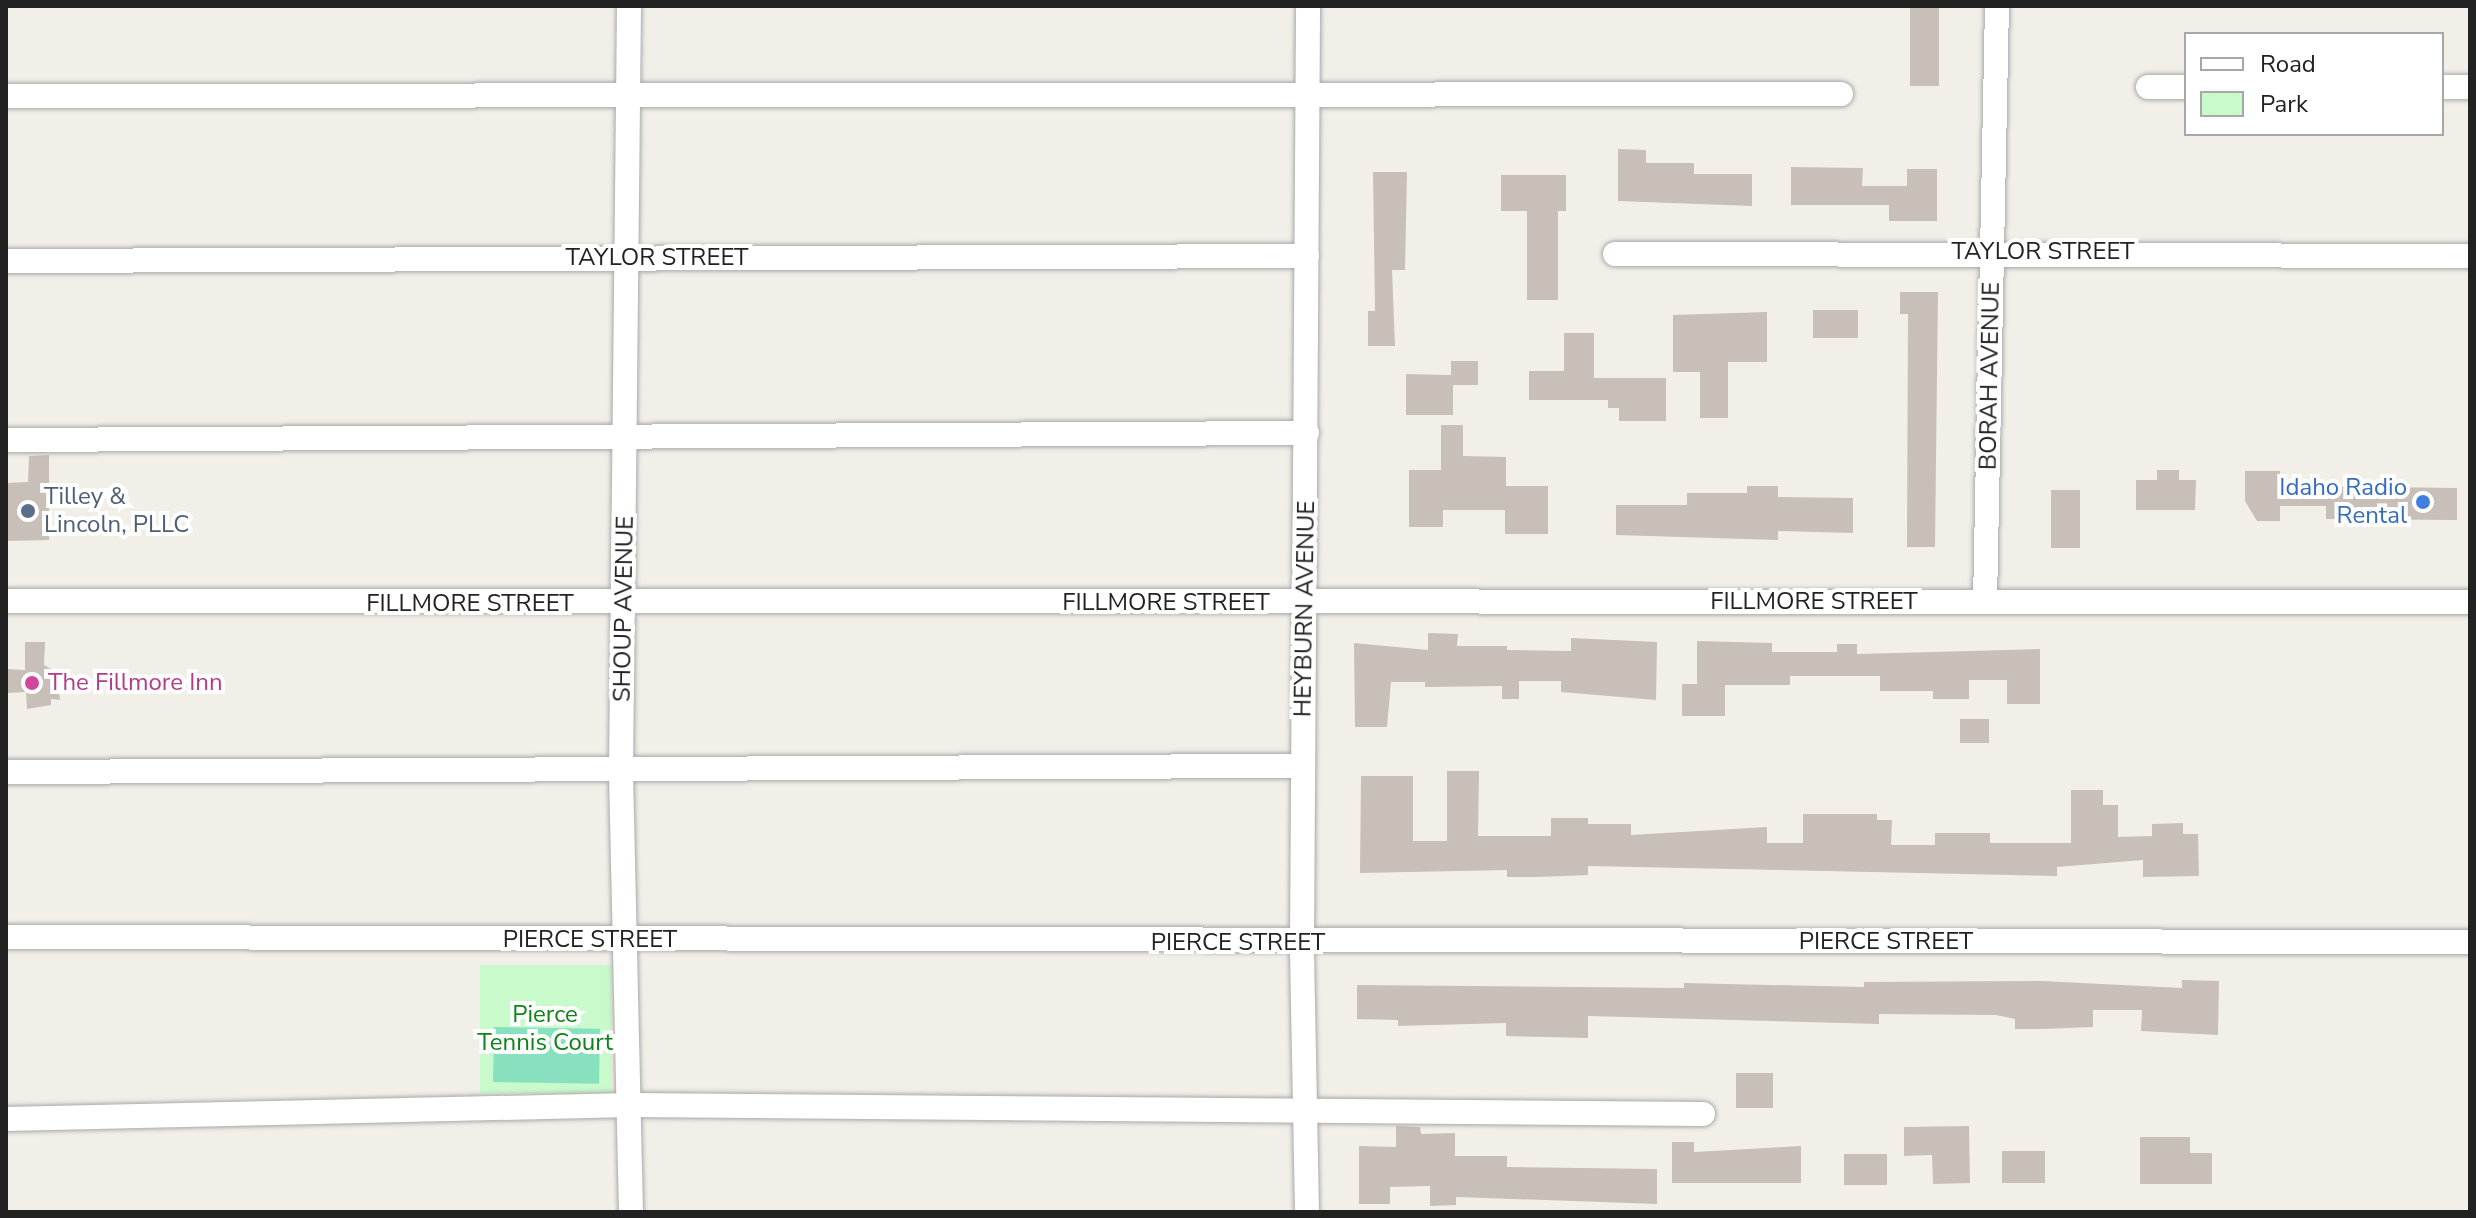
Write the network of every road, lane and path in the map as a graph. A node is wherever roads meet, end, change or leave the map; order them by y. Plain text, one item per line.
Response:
1 (629, 6) edge
2 (1308, 6) edge
3 (1997, 6) edge
4 (2148, 87) dead end
5 (2184, 87) edge
6 (2444, 87) edge
7 (2470, 87) edge
8 (1841, 94) dead end
9 (1308, 95) junction
10 (6, 96) edge
11 (628, 99) junction
12 (1992, 251) junction
13 (1615, 254) dead end
14 (1307, 256) junction
15 (2470, 256) edge
16 (629, 258) junction
17 (6, 261) edge
18 (1307, 433) junction
19 (626, 436) junction
20 (6, 440) edge
21 (6, 601) edge
22 (1306, 602) junction
23 (1985, 602) junction
24 (2470, 602) edge
25 (625, 605) junction
26 (1302, 766) junction
27 (6, 772) edge
28 (621, 773) junction
29 (6, 937) edge
30 (627, 941) junction
31 (2470, 942) edge
32 (1302, 943) junction
33 (631, 1105) junction
34 (1305, 1108) junction
35 (1703, 1114) dead end
36 (6, 1119) edge
37 (631, 1212) edge
38 (1307, 1212) edge

1 - 11 street, SHOUP AVENUE
2 - 9 street, HEYBURN AVENUE
3 - 12 street, BORAH AVENUE
4 - 5 street
6 - 7 street
8 - 9 street
9 - 11 street
9 - 14 street, HEYBURN AVENUE
10 - 11 street
11 - 16 street, SHOUP AVENUE
12 - 13 street, TAYLOR STREET
12 - 15 street, TAYLOR STREET
12 - 23 street, BORAH AVENUE
14 - 16 street, TAYLOR STREET
14 - 18 street, HEYBURN AVENUE
16 - 17 street, TAYLOR STREET
16 - 19 street, SHOUP AVENUE
18 - 19 street
18 - 22 street, HEYBURN AVENUE
19 - 20 street
19 - 25 street, SHOUP AVENUE
21 - 25 street, FILLMORE STREET
22 - 23 street, FILLMORE STREET
22 - 25 street, FILLMORE STREET
22 - 26 street, HEYBURN AVENUE
23 - 24 street, FILLMORE STREET
25 - 28 street, SHOUP AVENUE
26 - 28 street
26 - 32 street, HEYBURN AVENUE
27 - 28 street
28 - 30 street, SHOUP AVENUE
29 - 30 street, PIERCE STREET
30 - 32 street, PIERCE STREET
30 - 33 street, SHOUP AVENUE
31 - 32 street, PIERCE STREET
32 - 34 street, HEYBURN AVENUE
33 - 34 street
33 - 36 street
33 - 37 street, SHOUP AVENUE
34 - 35 street
34 - 38 street, HEYBURN AVENUE

